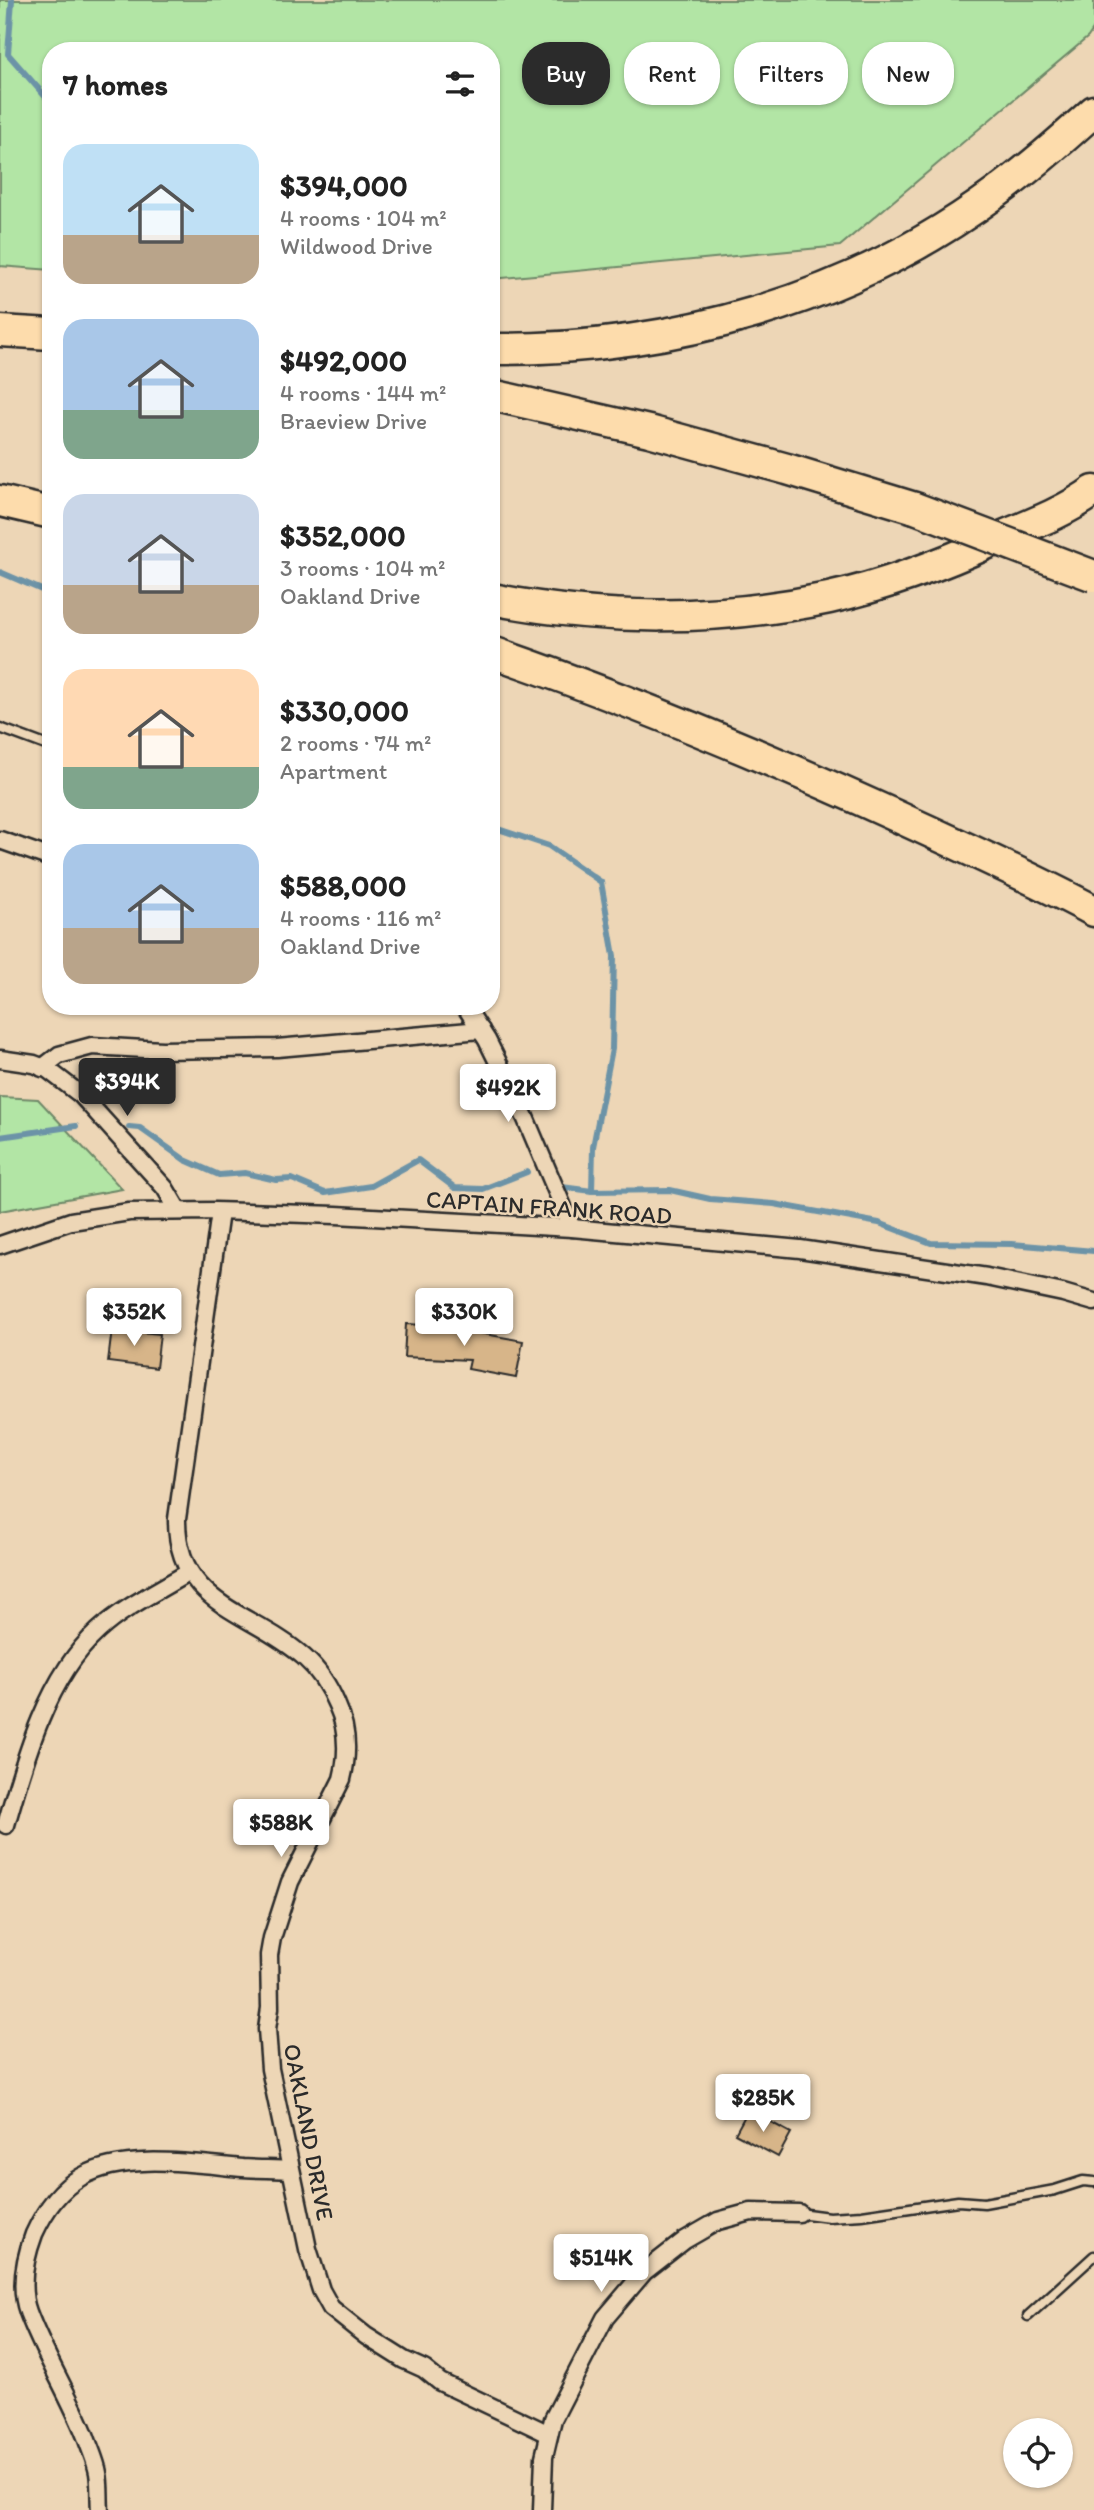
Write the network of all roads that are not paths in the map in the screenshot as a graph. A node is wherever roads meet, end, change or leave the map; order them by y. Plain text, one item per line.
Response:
1 (1094, 111) edge
2 (0, 331) edge
3 (42, 333) edge
4 (500, 349) edge
5 (500, 397) edge
6 (1094, 491) edge
7 (0, 501) edge
8 (42, 511) edge
9 (1094, 576) edge
10 (500, 600) edge
11 (500, 655) edge
12 (0, 728) edge
13 (42, 744) edge
14 (0, 840) edge
15 (42, 855) edge
16 (1094, 911) edge
17 (471, 1015) edge
18 (481, 1030) junction
19 (0, 1059) edge
20 (42, 1068) junction
21 (178, 1210) junction
22 (220, 1212) junction
23 (572, 1228) junction
24 (0, 1245) edge
25 (1094, 1302) edge
26 (189, 1572) junction
27 (6, 1825) dead end
28 (291, 2170) junction
29 (1094, 2182) edge
30 (799, 2213) joint
31 (1094, 2256) edge
32 (1028, 2316) dead end
33 (549, 2434) junction
34 (100, 2510) edge
35 (542, 2510) edge

1 - 4 highway
2 - 3 highway
5 - 9 highway, bridge
6 - 10 highway
7 - 8 highway
11 - 16 highway
12 - 13 lane
14 - 15 street
17 - 18 street
18 - 20 street
18 - 23 street
19 - 20 street
20 - 21 street
21 - 22 street, CAPTAIN FRANK ROAD
21 - 24 street, CAPTAIN FRANK ROAD
22 - 23 street, CAPTAIN FRANK ROAD
22 - 26 street, OAKLAND DRIVE
23 - 25 street, CAPTAIN FRANK ROAD
26 - 27 street
26 - 28 street, OAKLAND DRIVE
28 - 33 street, OAKLAND DRIVE
28 - 34 street
29 - 30 lane
30 - 33 street
31 - 32 lane
33 - 35 street

